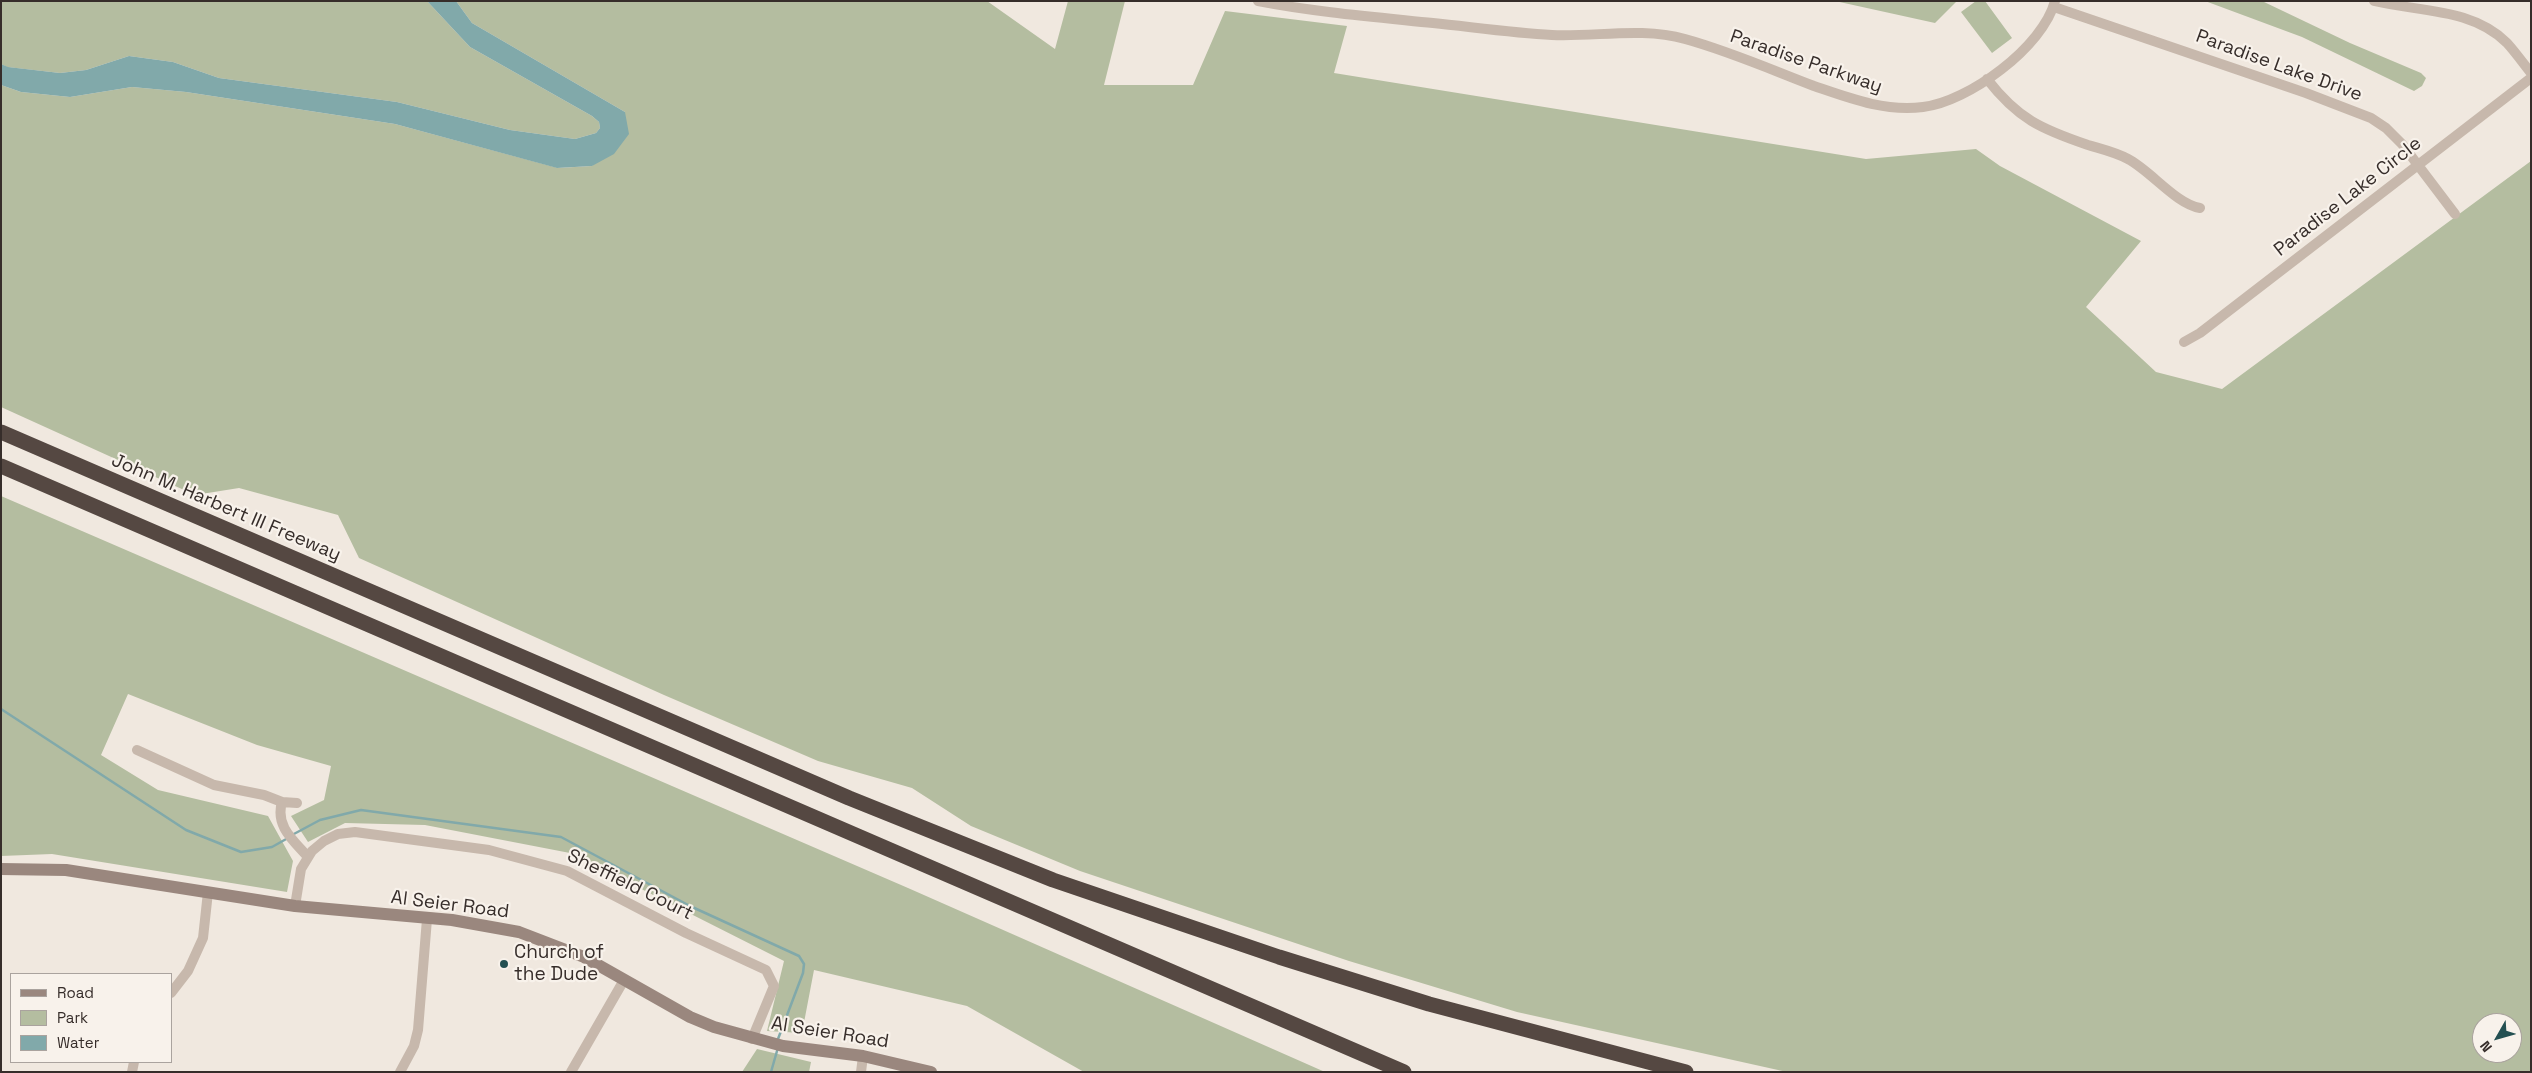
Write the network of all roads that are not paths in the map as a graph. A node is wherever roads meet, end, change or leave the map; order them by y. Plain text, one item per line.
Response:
1 (1258, 1) edge
2 (2374, 1) edge
3 (2054, 4) edge
4 (2531, 74) edge
5 (2531, 78) edge
6 (1987, 79) junction
7 (2419, 165) junction
8 (2200, 208) dead end
9 (2455, 214) dead end
10 (2184, 342) dead end
11 (1, 432) edge
12 (1, 466) edge
13 (138, 750) dead end
14 (282, 802) junction
15 (297, 803) dead end
16 (308, 857) junction
17 (1, 869) edge
18 (208, 892) junction
19 (295, 906) junction
20 (427, 919) junction
21 (624, 980) junction
22 (172, 992) edge
23 (752, 1039) junction
24 (863, 1056) junction
25 (400, 1072) edge
26 (571, 1072) edge
27 (861, 1072) edge
28 (930, 1072) edge
29 (1404, 1072) edge
30 (1686, 1072) edge

1 - 6 street, Paradise Parkway
2 - 4 street
3 - 6 street, Paradise Parkway
3 - 7 street, Paradise Lake Drive
5 - 7 street, Paradise Lake Circle
6 - 8 street
7 - 9 street, Paradise Lake Drive
7 - 10 street, Paradise Lake Circle
11 - 30 highway, John M. Harbert III Freeway
12 - 29 highway
13 - 14 street
14 - 15 street
14 - 16 street
16 - 19 street, Sheffield Court
16 - 23 street, Sheffield Court
17 - 18 street, Al Seier Road
18 - 19 street, Al Seier Road
18 - 22 street
19 - 20 street, Al Seier Road
20 - 21 street, Al Seier Road
20 - 25 street
21 - 23 street, Al Seier Road
21 - 26 street
23 - 24 street, Al Seier Road
24 - 27 street
24 - 28 street, Al Seier Road

